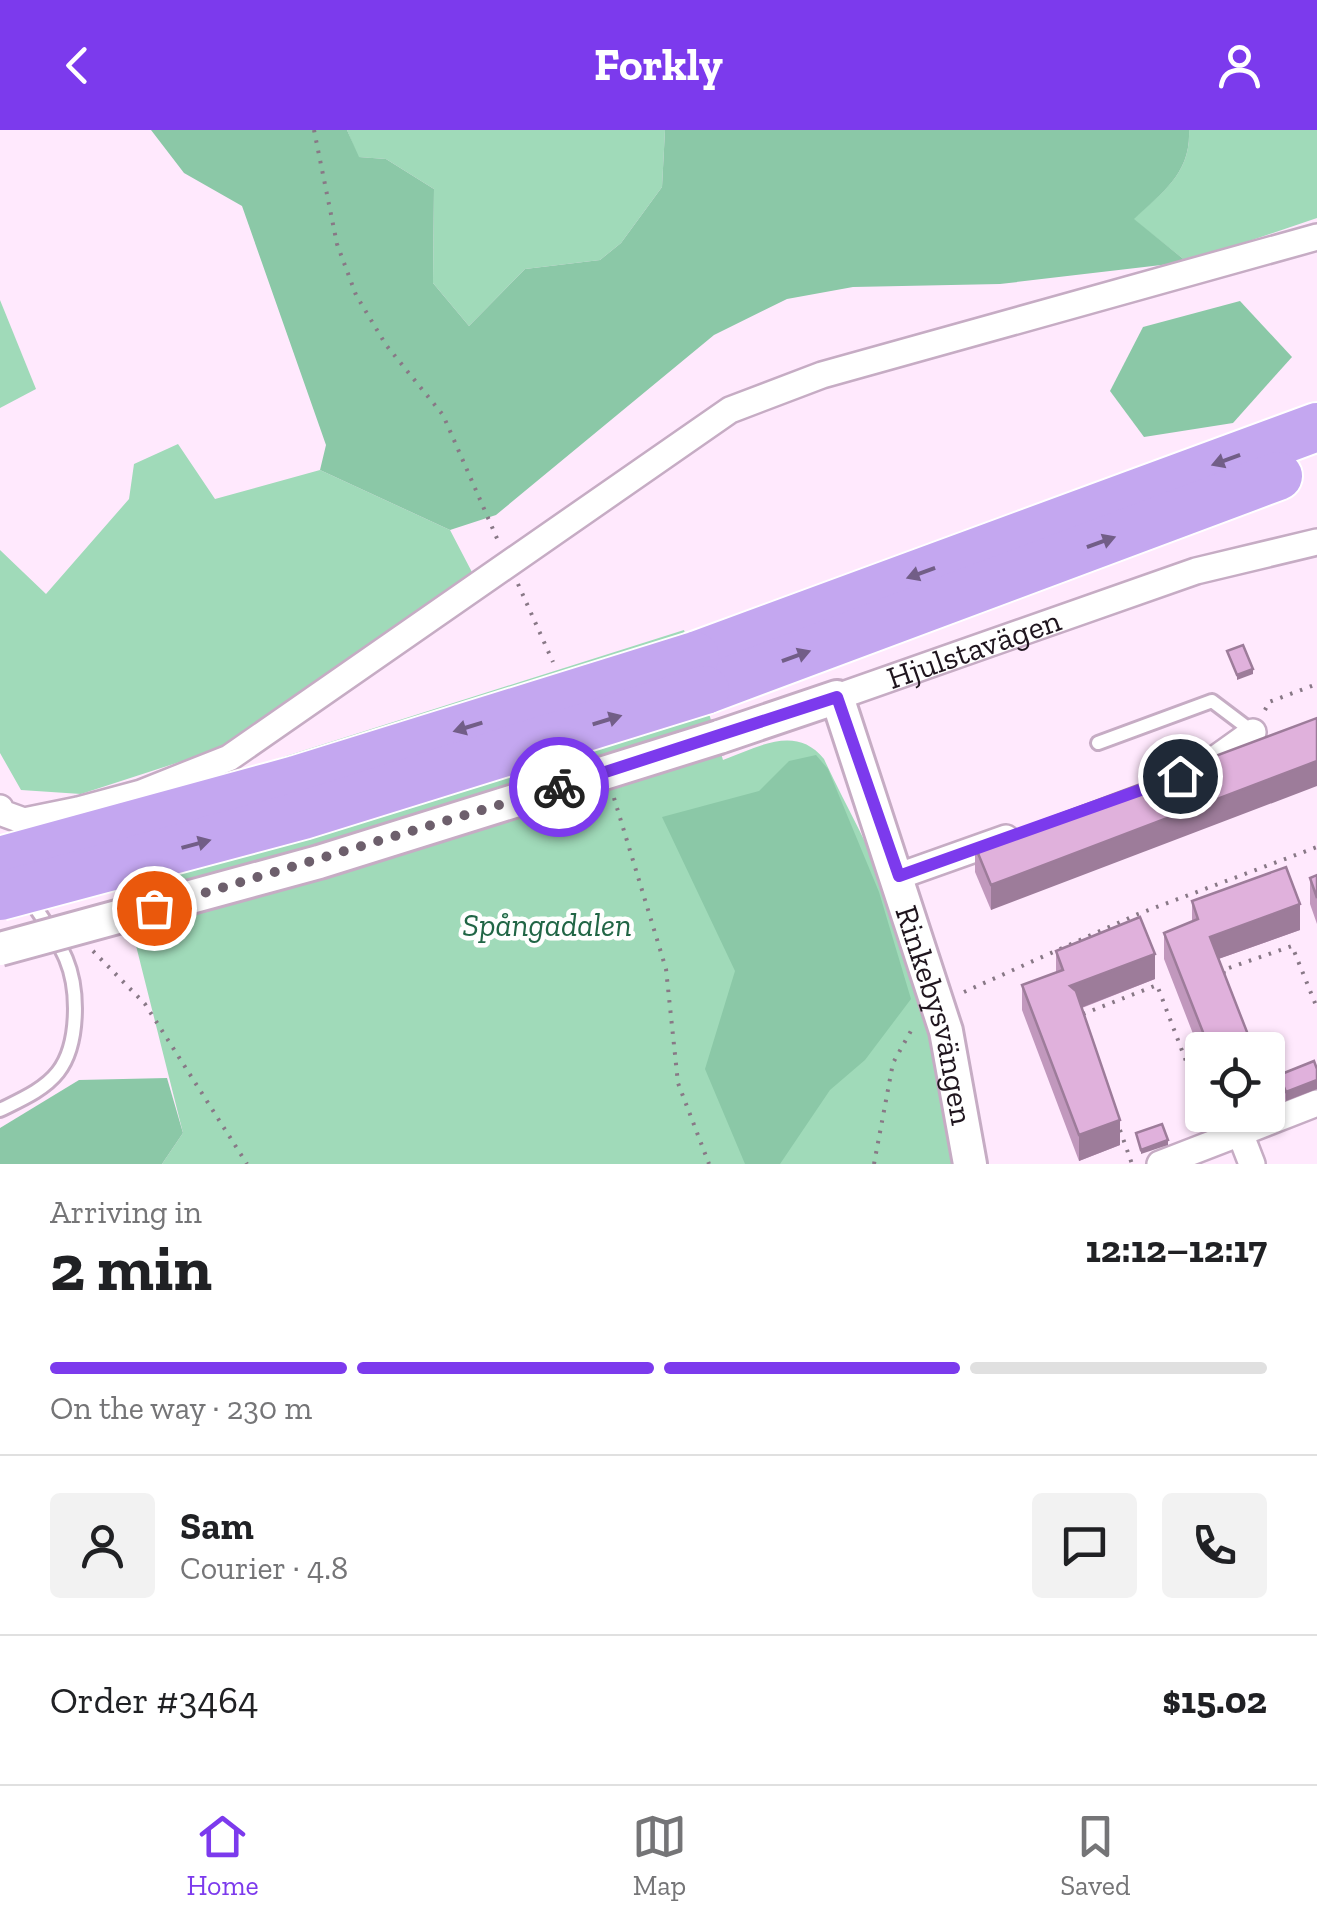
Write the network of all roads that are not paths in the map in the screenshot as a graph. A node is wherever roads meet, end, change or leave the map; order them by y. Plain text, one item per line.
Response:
1 (1317, 237) edge
2 (1317, 427) edge
3 (1317, 462) edge
4 (1317, 542) edge
5 (700, 673) junction
6 (837, 697) junction
7 (1252, 732) joint
8 (1098, 742) dead end
9 (1178, 776) edge
10 (1, 811) edge
11 (1029, 830) edge
12 (0, 861) edge
13 (899, 876) junction
14 (0, 896) edge
15 (0, 949) edge
16 (1317, 1104) edge
17 (0, 1110) edge
18 (1240, 1133) junction
19 (1202, 1157) edge
20 (970, 1164) edge
21 (1160, 1164) edge
22 (1252, 1164) edge

1 - 10 street
2 -> 5 highway
5 -> 3 highway
4 - 6 street, Hjulstavägen
5 -> 12 highway, bridge
14 -> 5 highway, bridge
6 - 13 street, Rinkebysvängen
6 - 15 street, Hjulstavägen, bridge
7 - 8 lane
7 - 9 street
10 - 17 lane
11 - 13 street
13 - 20 street, Rinkebysvängen
16 - 18 street
18 - 19 street
18 - 22 street
19 - 21 street

